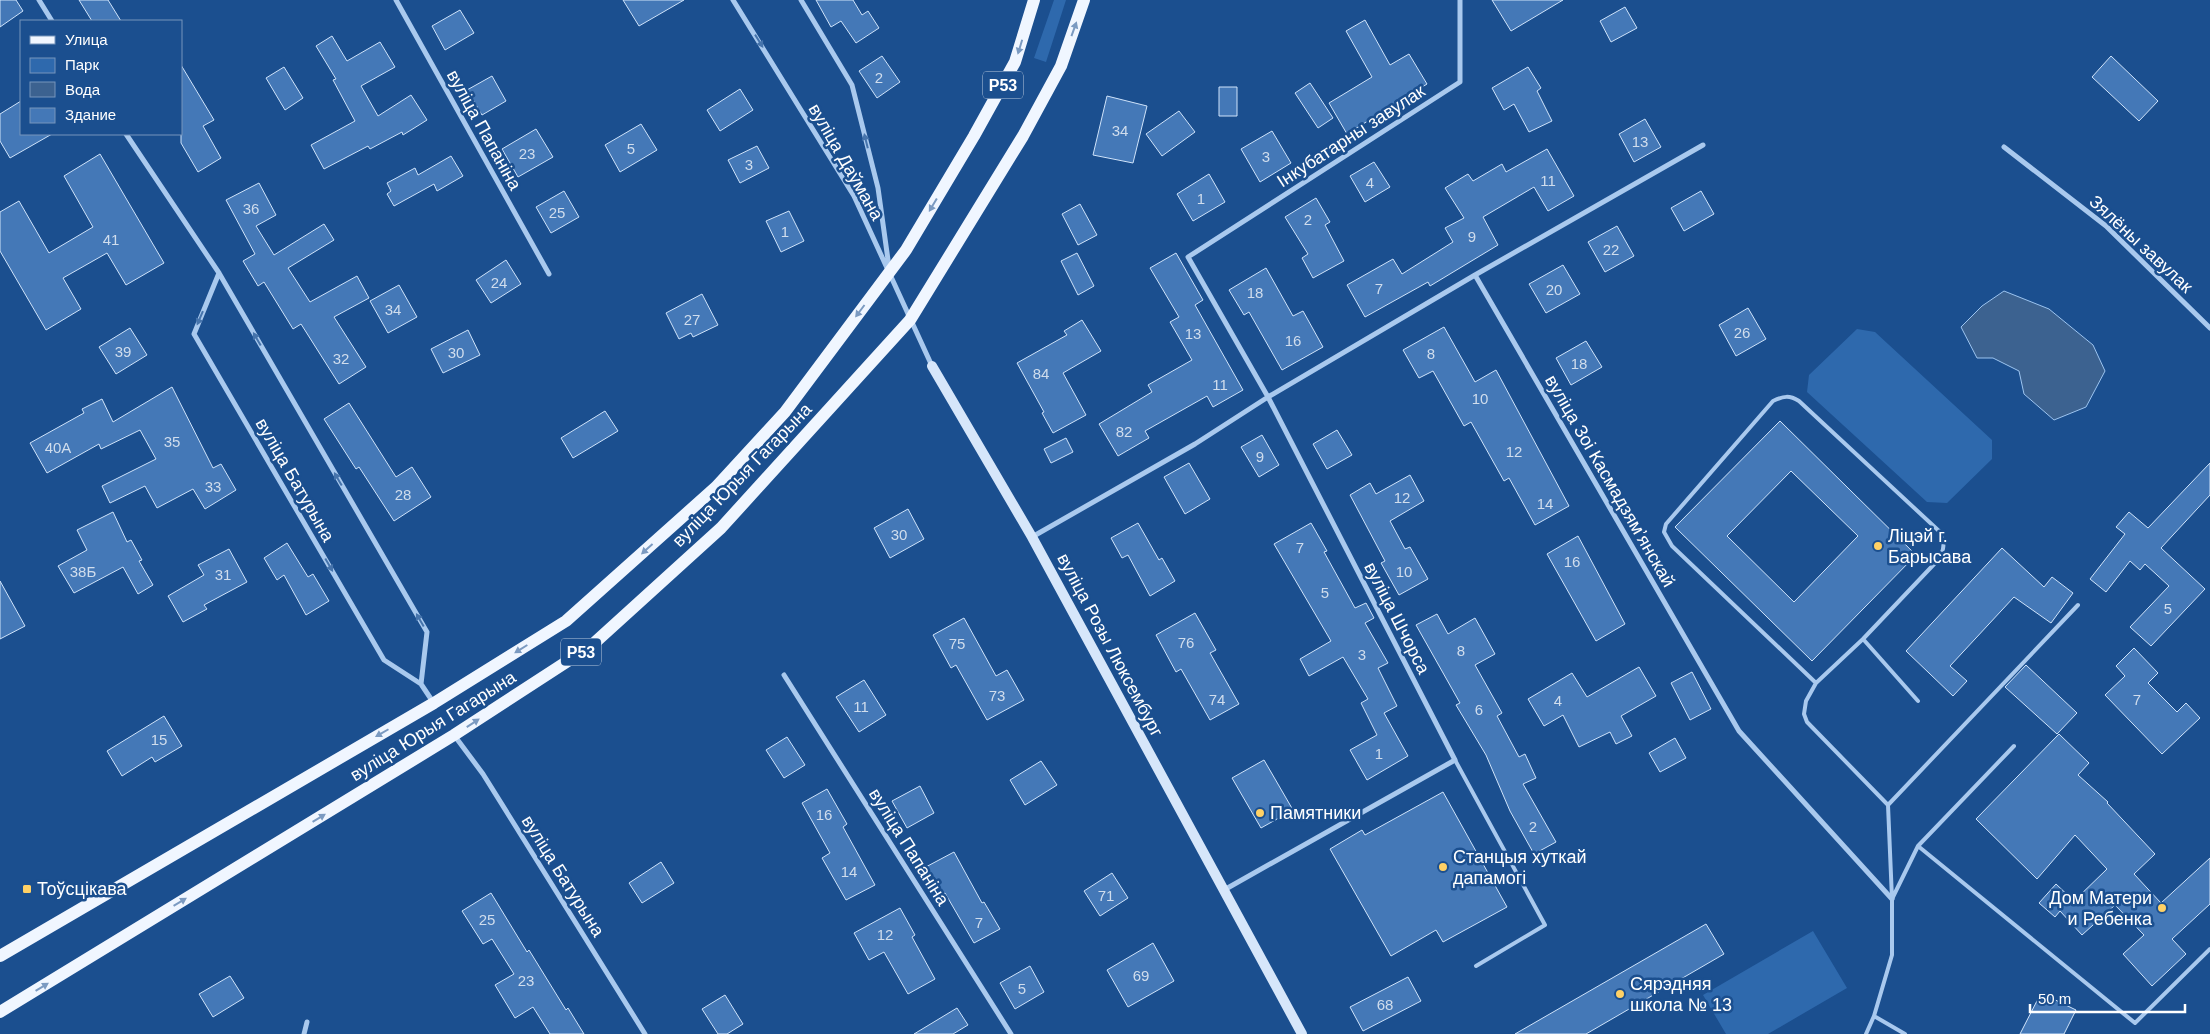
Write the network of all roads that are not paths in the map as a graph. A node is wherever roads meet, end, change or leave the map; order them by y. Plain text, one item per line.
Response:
1 (39, 0) edge
2 (396, 0) edge
3 (733, 0) edge
4 (801, 0) edge
5 (1034, 0) edge
6 (1084, 0) edge
7 (1460, 0) edge
8 (51, 20) edge
9 (127, 135) edge
10 (1703, 145) dead end
11 (2004, 147) dead end
12 (1188, 257) joint
13 (889, 272) junction
14 (219, 273) junction
15 (549, 274) dead end
16 (1475, 275) junction
17 (910, 320) junction
18 (2210, 328) edge
19 (932, 366) joint
20 (1268, 397) junction
21 (1032, 537) junction
22 (2078, 605) dead end
23 (1863, 639) junction
24 (784, 675) dead end
25 (1816, 683) junction
26 (421, 684) junction
27 (1918, 701) dead end
28 (434, 703) junction
29 (454, 735) junction
30 (2014, 746) dead end
31 (1455, 760) junction
32 (1888, 805) junction
33 (1918, 846) junction
34 (1224, 890) junction
35 (1892, 899) junction
36 (2210, 949) edge
37 (0, 956) edge
38 (1476, 966) dead end
39 (0, 1012) edge
40 (1874, 1016) junction
41 (306, 1022) dead end
42 (304, 1034) edge
43 (645, 1034) edge
44 (1011, 1034) edge
45 (1302, 1034) edge
46 (1866, 1034) edge
47 (1905, 1034) edge

1 - 8 street
2 - 15 street, вуліца Папаніна
3 -> 13 street, вуліца Даўмана
13 -> 4 street, вуліца Даўмана
5 -> 13 main road, вуліца Юрыя Гагарына / Р53
17 -> 6 main road, вуліца Юрыя Гагарына / Р53
7 - 12 street, Інкубатарны завулак
9 - 14 street
10 - 16 street
11 - 18 street, Зялёны завулак
12 - 20 street, вуліца Шчорса
13 - 17 street, вуліца Розы Люксембург
13 -> 28 main road, вуліца Юрыя Гагарына / Р53
26 -> 14 street
14 -> 26 street, вуліца Батурына
16 - 20 street
16 - 35 street, вуліца Зоі Касмадзямʼянскай
17 - 19 street, вуліца Розы Люксембург
29 -> 17 main road, вуліца Юрыя Гагарына / Р53
19 - 21 street, вуліца Розы Люксембург
20 - 21 street
20 - 31 street, вуліца Шчорса
21 - 34 street, вуліца Розы Люксембург
22 - 32 lane
23 - 25 lane
23 - 25 lane
23 - 27 lane
24 - 44 street, вуліца Папаніна
25 - 32 lane
26 - 28 street, вуліца Батурына
28 -> 37 main road, вуліца Юрыя Гагарына / Р53
39 -> 29 main road, вуліца Юрыя Гагарына / Р53
29 - 43 street, вуліца Батурына
30 - 33 lane
31 - 34 street
31 - 38 lane
32 - 35 lane
33 - 35 lane
33 - 36 lane
34 - 45 street, вуліца Розы Люксембург
35 - 40 lane
40 - 46 lane
40 - 47 lane
41 - 42 street

